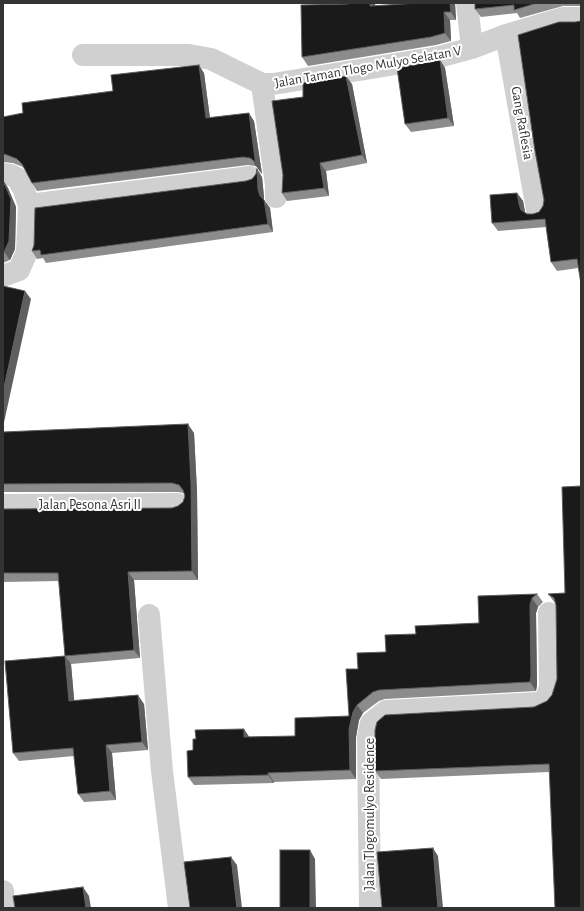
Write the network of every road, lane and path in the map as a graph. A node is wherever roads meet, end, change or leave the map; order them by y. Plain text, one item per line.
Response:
1 (467, 3) edge
2 (569, 13) edge
3 (506, 36) junction
4 (472, 48) junction
5 (83, 55) dead end
6 (262, 84) junction
7 (3, 174) edge
8 (250, 177) dead end
9 (276, 197) dead end
10 (29, 205) junction
11 (538, 210) edge
12 (3, 276) edge
13 (178, 504) edge
14 (3, 505) edge
15 (549, 613) dead end
16 (149, 615) dead end
17 (3, 891) edge
18 (4, 908) edge
19 (179, 908) edge
20 (370, 908) edge

1 - 4 street
2 - 3 street, Jalan Taman Tlogo Mulyo Selatan V
3 - 4 street, Jalan Taman Tlogo Mulyo Selatan V
3 - 11 street, Gang Raflesia
4 - 6 street, Jalan Taman Tlogo Mulyo Selatan V
5 - 6 street, Jalan Taman Tlogo Mulyo Selatan V
6 - 9 street
7 - 10 street
8 - 10 street
10 - 12 street
13 - 14 street, Jalan Pesona Asri II
15 - 20 street, Jalan Tlogomulyo Residence
16 - 19 street
17 - 18 street

